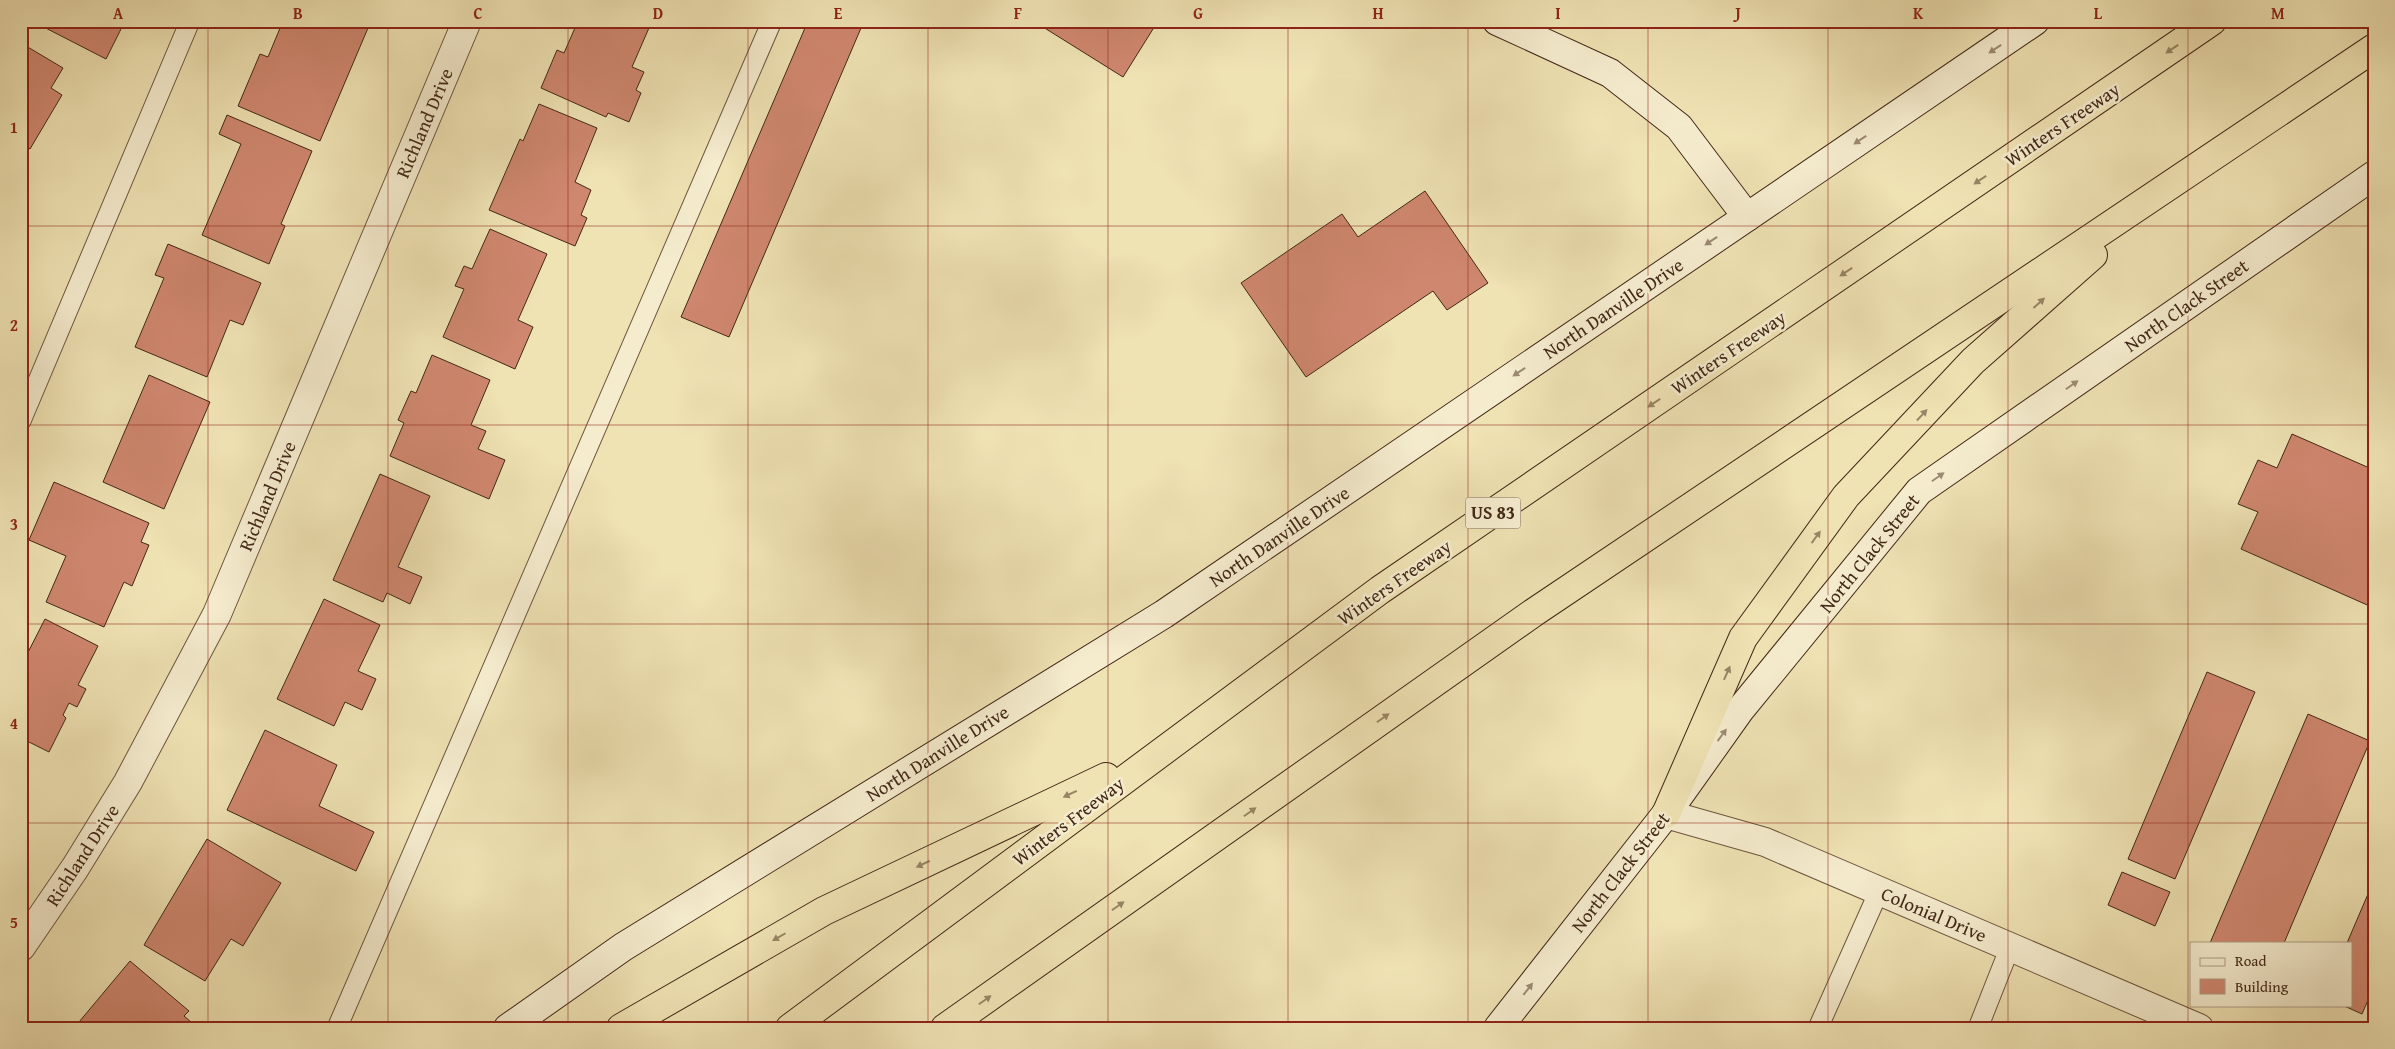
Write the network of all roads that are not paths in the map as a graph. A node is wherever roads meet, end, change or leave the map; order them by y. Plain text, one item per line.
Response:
1 (190, 21) edge
2 (467, 21) edge
3 (772, 21) edge
4 (1497, 21) edge
5 (2035, 21) edge
6 (2212, 21) edge
7 (2374, 48) edge
8 (2374, 175) edge
9 (2170, 186) junction
10 (1747, 217) junction
11 (21, 421) edge
12 (1162, 750) junction
13 (1666, 814) junction
14 (1879, 891) junction
15 (21, 947) edge
16 (2010, 947) junction
17 (336, 1028) edge
18 (508, 1028) edge
19 (621, 1028) edge
20 (790, 1028) edge
21 (945, 1028) edge
22 (1498, 1028) edge
23 (1818, 1028) edge
24 (1978, 1028) edge
25 (2199, 1028) edge

1 - 11 lane
2 - 15 main road, Richland Drive
3 - 17 lane
4 - 10 main road
5 -> 10 main road, North Danville Drive
6 -> 12 highway, Winters Freeway / US 83
7 - 9 highway
13 -> 8 main road, North Clack Street
13 -> 9 highway
21 -> 9 highway
10 -> 18 main road, North Danville Drive
12 -> 19 highway
12 - 20 highway, Winters Freeway / US 83
13 - 14 main road, Colonial Drive
22 -> 13 main road, North Clack Street
14 - 16 main road, Colonial Drive
14 - 23 lane
16 - 24 lane
16 - 25 main road, Colonial Drive

